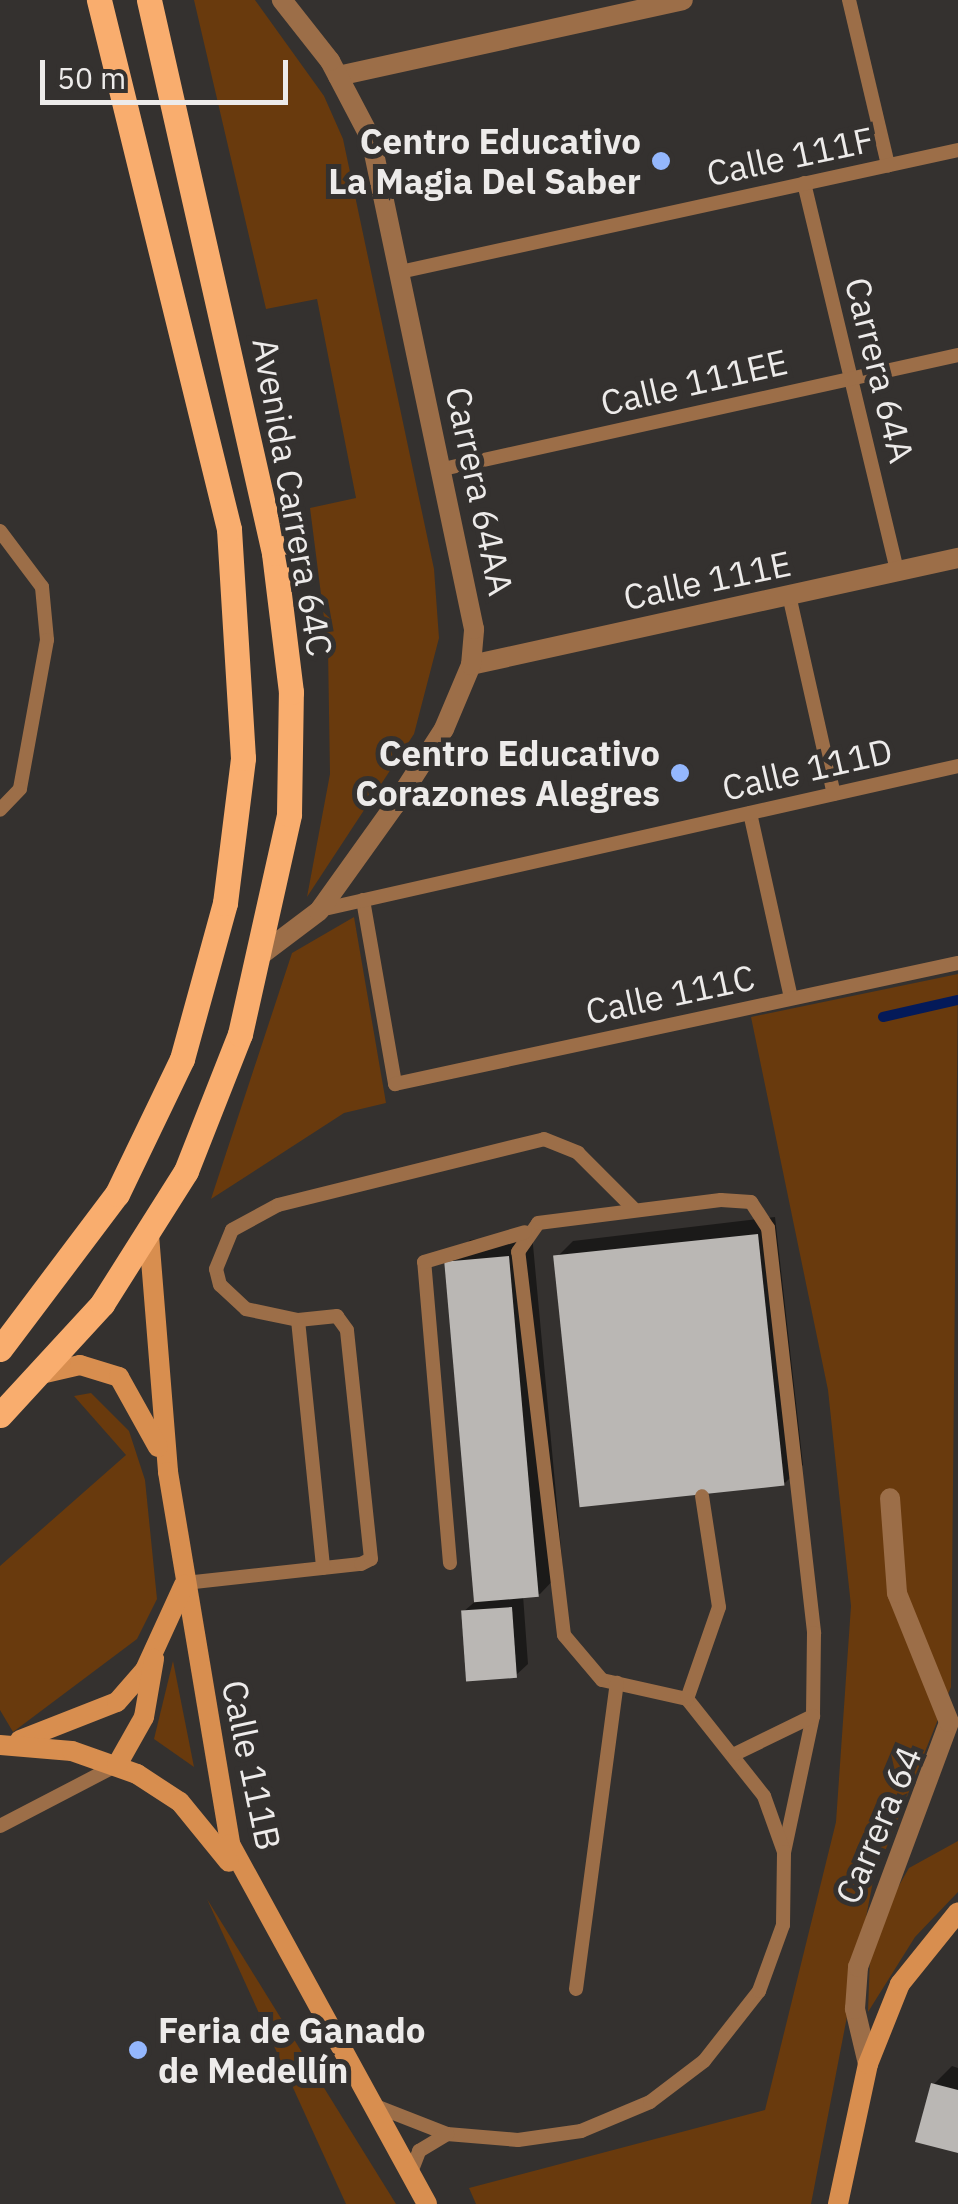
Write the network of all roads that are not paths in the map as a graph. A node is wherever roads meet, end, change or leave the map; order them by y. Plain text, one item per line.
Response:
1 (99, 0) edge
2 (149, 0) edge
3 (282, 0) edge
4 (682, 0) edge
5 (849, 0) edge
6 (338, 76) junction
7 (958, 150) edge
8 (888, 165) junction
9 (804, 183) junction
10 (400, 272) junction
11 (958, 355) edge
12 (850, 378) junction
13 (443, 468) junction
14 (0, 532) edge
15 (958, 558) edge
16 (898, 571) junction
17 (789, 595) junction
18 (471, 665) junction
19 (958, 766) edge
20 (834, 794) junction
21 (0, 810) edge
22 (750, 813) junction
23 (362, 900) junction
24 (319, 911) junction
25 (262, 954) junction
26 (958, 963) edge
27 (791, 998) junction
28 (633, 1208) junction
29 (525, 1232) junction
30 (149, 1236) junction
31 (298, 1320) junction
32 (0, 1349) edge
33 (41, 1374) junction
34 (0, 1416) edge
35 (168, 1472) junction
36 (702, 1496) dead end
37 (890, 1498) dead end
38 (450, 1563) dead end
39 (322, 1568) junction
40 (185, 1583) junction
41 (155, 1652) junction
42 (617, 1683) junction
43 (687, 1699) junction
44 (813, 1716) junction
45 (1, 1742) edge
46 (735, 1754) junction
47 (117, 1765) junction
48 (0, 1826) edge
49 (784, 1852) junction
50 (248, 1888) junction
51 (958, 1912) edge
52 (576, 1989) dead end
53 (868, 2064) junction
54 (370, 2104) junction
55 (446, 2134) junction
56 (410, 2176) junction
57 (427, 2204) edge
58 (838, 2204) edge

1 - 32 main road, Avenida Carrera 64C
2 - 25 main road, Avenida Carrera 64C
3 - 6 street, Carrera 64AA
4 - 6 street
5 - 8 lane
6 - 10 street, Carrera 64AA
7 - 8 lane, Calle 111F
8 - 9 lane, Calle 111F
9 - 10 lane, Calle 111F
9 - 12 lane, Carrera 64A
10 - 13 street, Carrera 64AA
11 - 12 lane, Calle 111EE
12 - 13 lane, Calle 111EE
12 - 16 lane, Carrera 64A
13 - 18 street, Carrera 64AA
14 - 21 lane
15 - 16 street, Calle 111E
16 - 17 street, Calle 111E
17 - 18 street, Calle 111E
17 - 20 lane
18 - 24 street, Carrera 64AA
19 - 20 lane, Calle 111D
20 - 22 lane, Calle 111D
22 - 23 lane, Calle 111D
22 - 27 lane
23 - 24 lane, Calle 111D
23 - 27 lane, Calle 111C
24 - 25 street, Carrera 64AA
25 - 30 main road, Avenida Carrera 64C
26 - 27 lane, Calle 111C
28 - 29 lane
28 - 31 lane
28 - 44 lane
29 - 38 lane
29 - 42 lane
30 - 33 main road, Avenida Carrera 64C
30 - 35 main road, Calle 111B
31 - 39 lane
31 - 39 lane
33 - 34 main road, Avenida Carrera 64C
33 - 35 main road, Calle 111B
35 - 40 main road, Calle 111B
36 - 43 lane
37 - 53 street, Carrera 64
39 - 40 lane
40 - 41 main road
40 - 50 main road, Calle 111B
41 - 45 main road
41 - 47 main road
42 - 43 lane
42 - 52 lane
43 - 46 lane
44 - 46 lane
44 - 49 lane
45 - 47 main road
46 - 49 lane
47 - 48 lane
47 - 50 main road
49 - 55 lane
50 - 54 main road, Calle 111B
51 - 53 main road
53 - 58 main road
54 - 55 lane
54 - 56 main road, Calle 111B
55 - 56 lane
56 - 57 main road, Calle 111B

